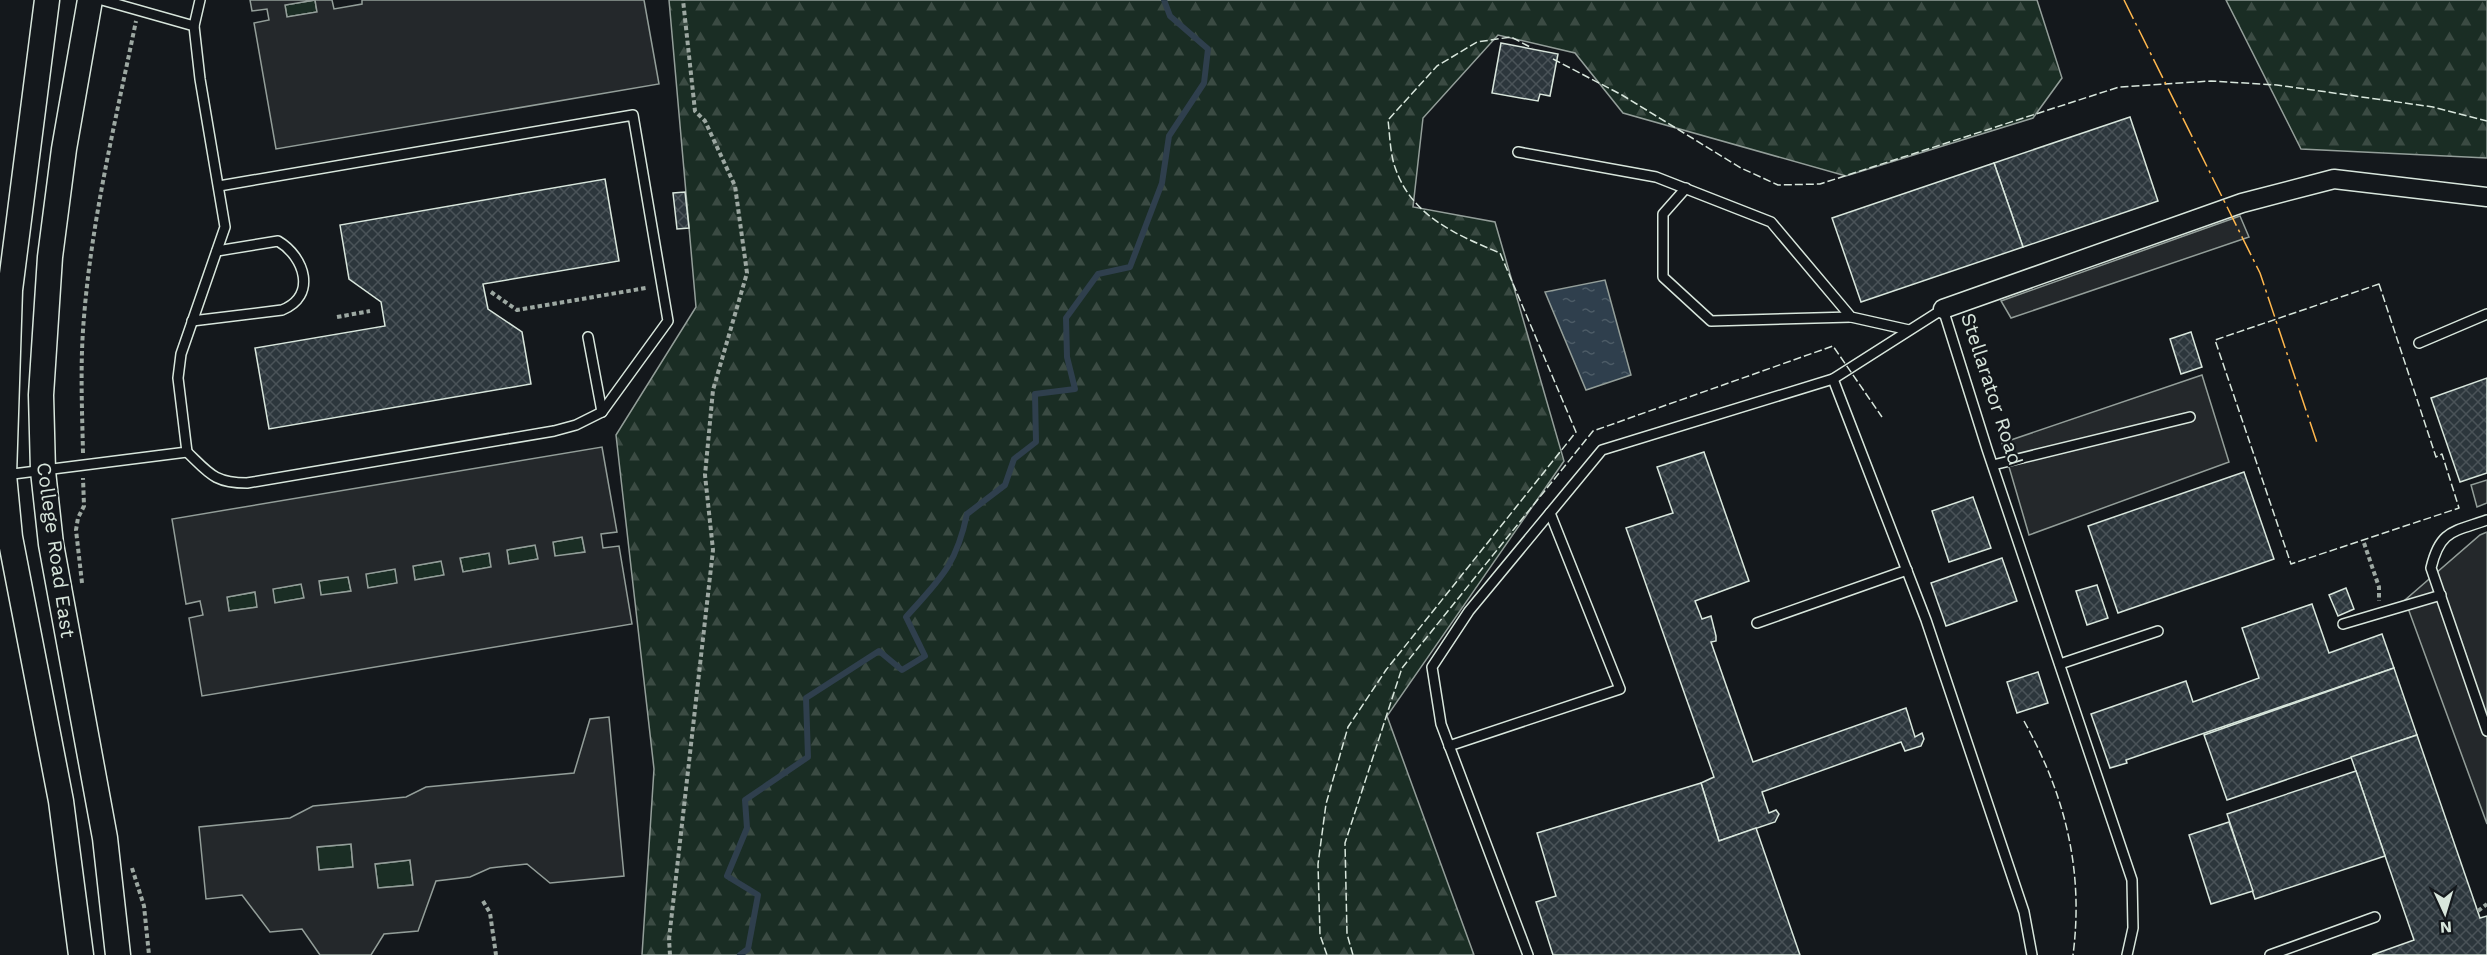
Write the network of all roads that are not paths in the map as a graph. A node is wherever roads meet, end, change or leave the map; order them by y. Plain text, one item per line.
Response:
1 (47, 0) edge
2 (90, 0) edge
3 (102, 0) edge
4 (200, 0) edge
5 (194, 26) junction
6 (1518, 153) dead end
7 (219, 186) junction
8 (1686, 188) junction
9 (2487, 197) edge
10 (217, 250) junction
11 (1943, 309) junction
12 (2487, 314) edge
13 (1851, 317) junction
14 (192, 321) junction
15 (1909, 330) junction
16 (588, 337) dead end
17 (2419, 343) dead end
18 (1833, 379) junction
19 (602, 412) junction
20 (2190, 417) dead end
21 (187, 452) junction
22 (1993, 465) junction
23 (43, 471) junction
24 (2, 476) edge
25 (1550, 513) junction
26 (2487, 521) edge
27 (1907, 570) junction
28 (2441, 596) junction
29 (1757, 623) dead end
30 (2343, 624) dead end
31 (2158, 631) dead end
32 (2060, 664) junction
33 (2487, 731) edge
34 (1449, 746) junction
35 (2375, 917) dead end
36 (81, 955) edge
37 (118, 955) edge
38 (1528, 955) edge
39 (2032, 955) edge
40 (2127, 955) edge
41 (2270, 955) edge

1 - 24 street, College Road East
2 - 23 street, College Road East
3 - 5 lane
4 - 5 lane
5 - 7 lane
6 - 8 lane
7 - 10 lane
7 - 19 lane
8 - 13 lane
8 - 13 lane
9 - 11 street, Stellarator Road
10 - 14 lane
10 - 14 lane
11 - 15 lane
11 - 22 lane, Stellarator Road
12 - 17 lane
13 - 15 lane
14 - 21 lane
15 - 18 lane
16 - 19 lane
18 - 25 lane
18 - 27 lane
19 - 21 lane
20 - 22 lane
21 - 23 lane
22 - 32 lane, Stellarator Road
23 - 24 lane
23 - 37 street, College Road East
24 - 36 street, College Road East
25 - 34 lane
25 - 34 lane
26 - 28 lane
27 - 29 lane
27 - 39 lane
28 - 30 lane
28 - 33 lane
31 - 32 lane
32 - 40 lane, Stellarator Road
34 - 38 lane
35 - 41 lane

